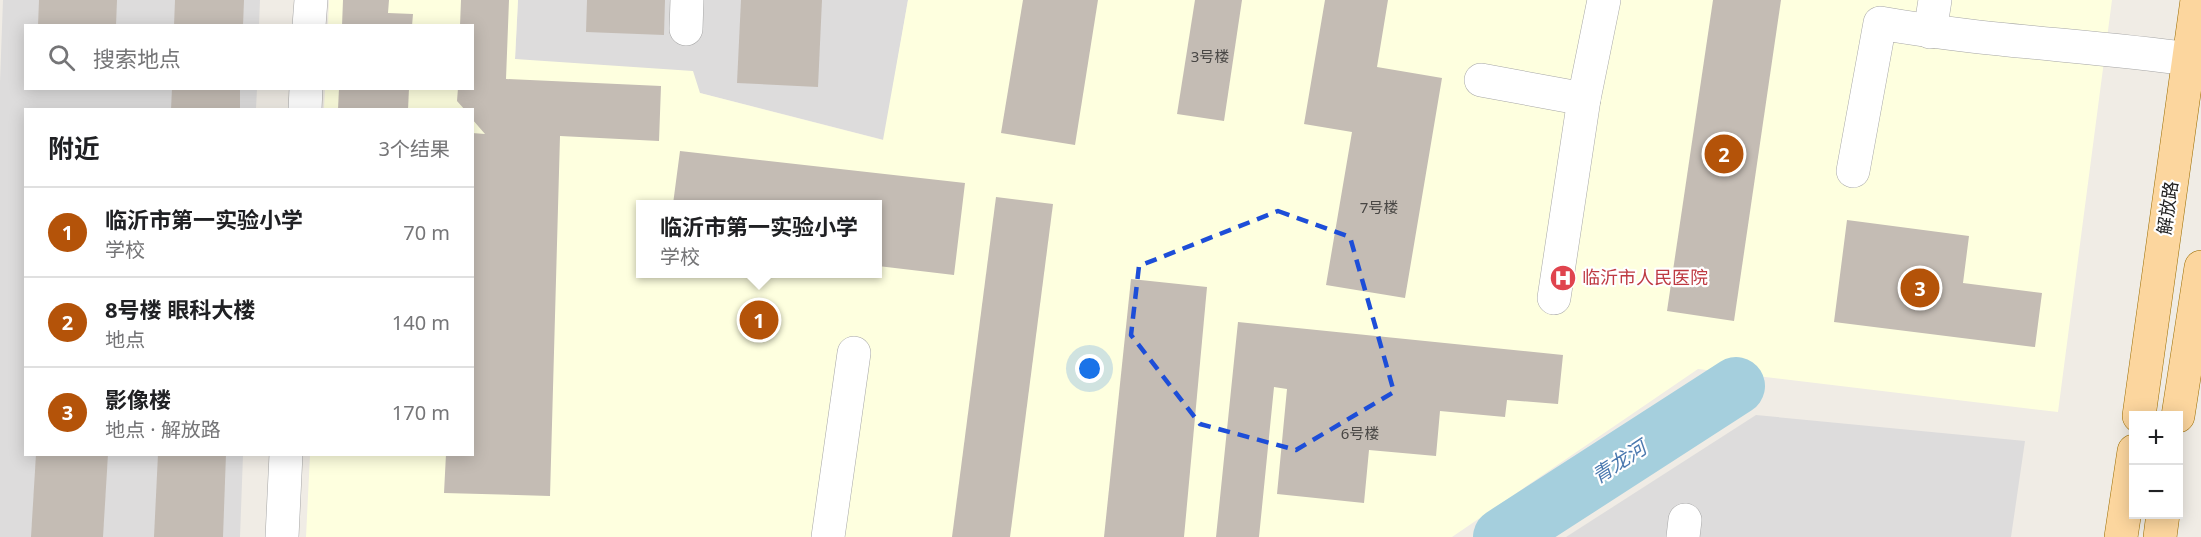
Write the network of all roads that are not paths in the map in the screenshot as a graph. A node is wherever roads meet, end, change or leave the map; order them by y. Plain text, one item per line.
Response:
1 (310, 0) edge
2 (1604, 0) edge
3 (1935, 0) edge
4 (2197, 0) edge
5 (309, 24) edge
6 (1930, 32) junction
7 (2189, 59) junction
8 (1481, 80) dead end
9 (306, 90) edge
10 (1584, 99) junction
11 (305, 108) edge
12 (1853, 171) dead end
13 (2201, 267) edge
14 (1554, 298) dead end
15 (854, 353) dead end
16 (2140, 411) edge
17 (2179, 411) edge
18 (286, 456) edge
19 (2131, 465) edge
20 (2162, 519) edge
21 (282, 537) edge
22 (828, 537) edge
23 (2121, 537) edge
24 (2160, 537) edge

1 - 5 street
2 - 10 street
3 - 6 street
4 - 7 main road, 解放路
6 - 7 street
6 - 12 street
7 - 16 main road, 解放路
8 - 10 street
9 - 11 street
10 - 14 street
13 - 17 main road
15 - 22 street
18 - 21 street
19 - 23 main road
20 - 24 main road

